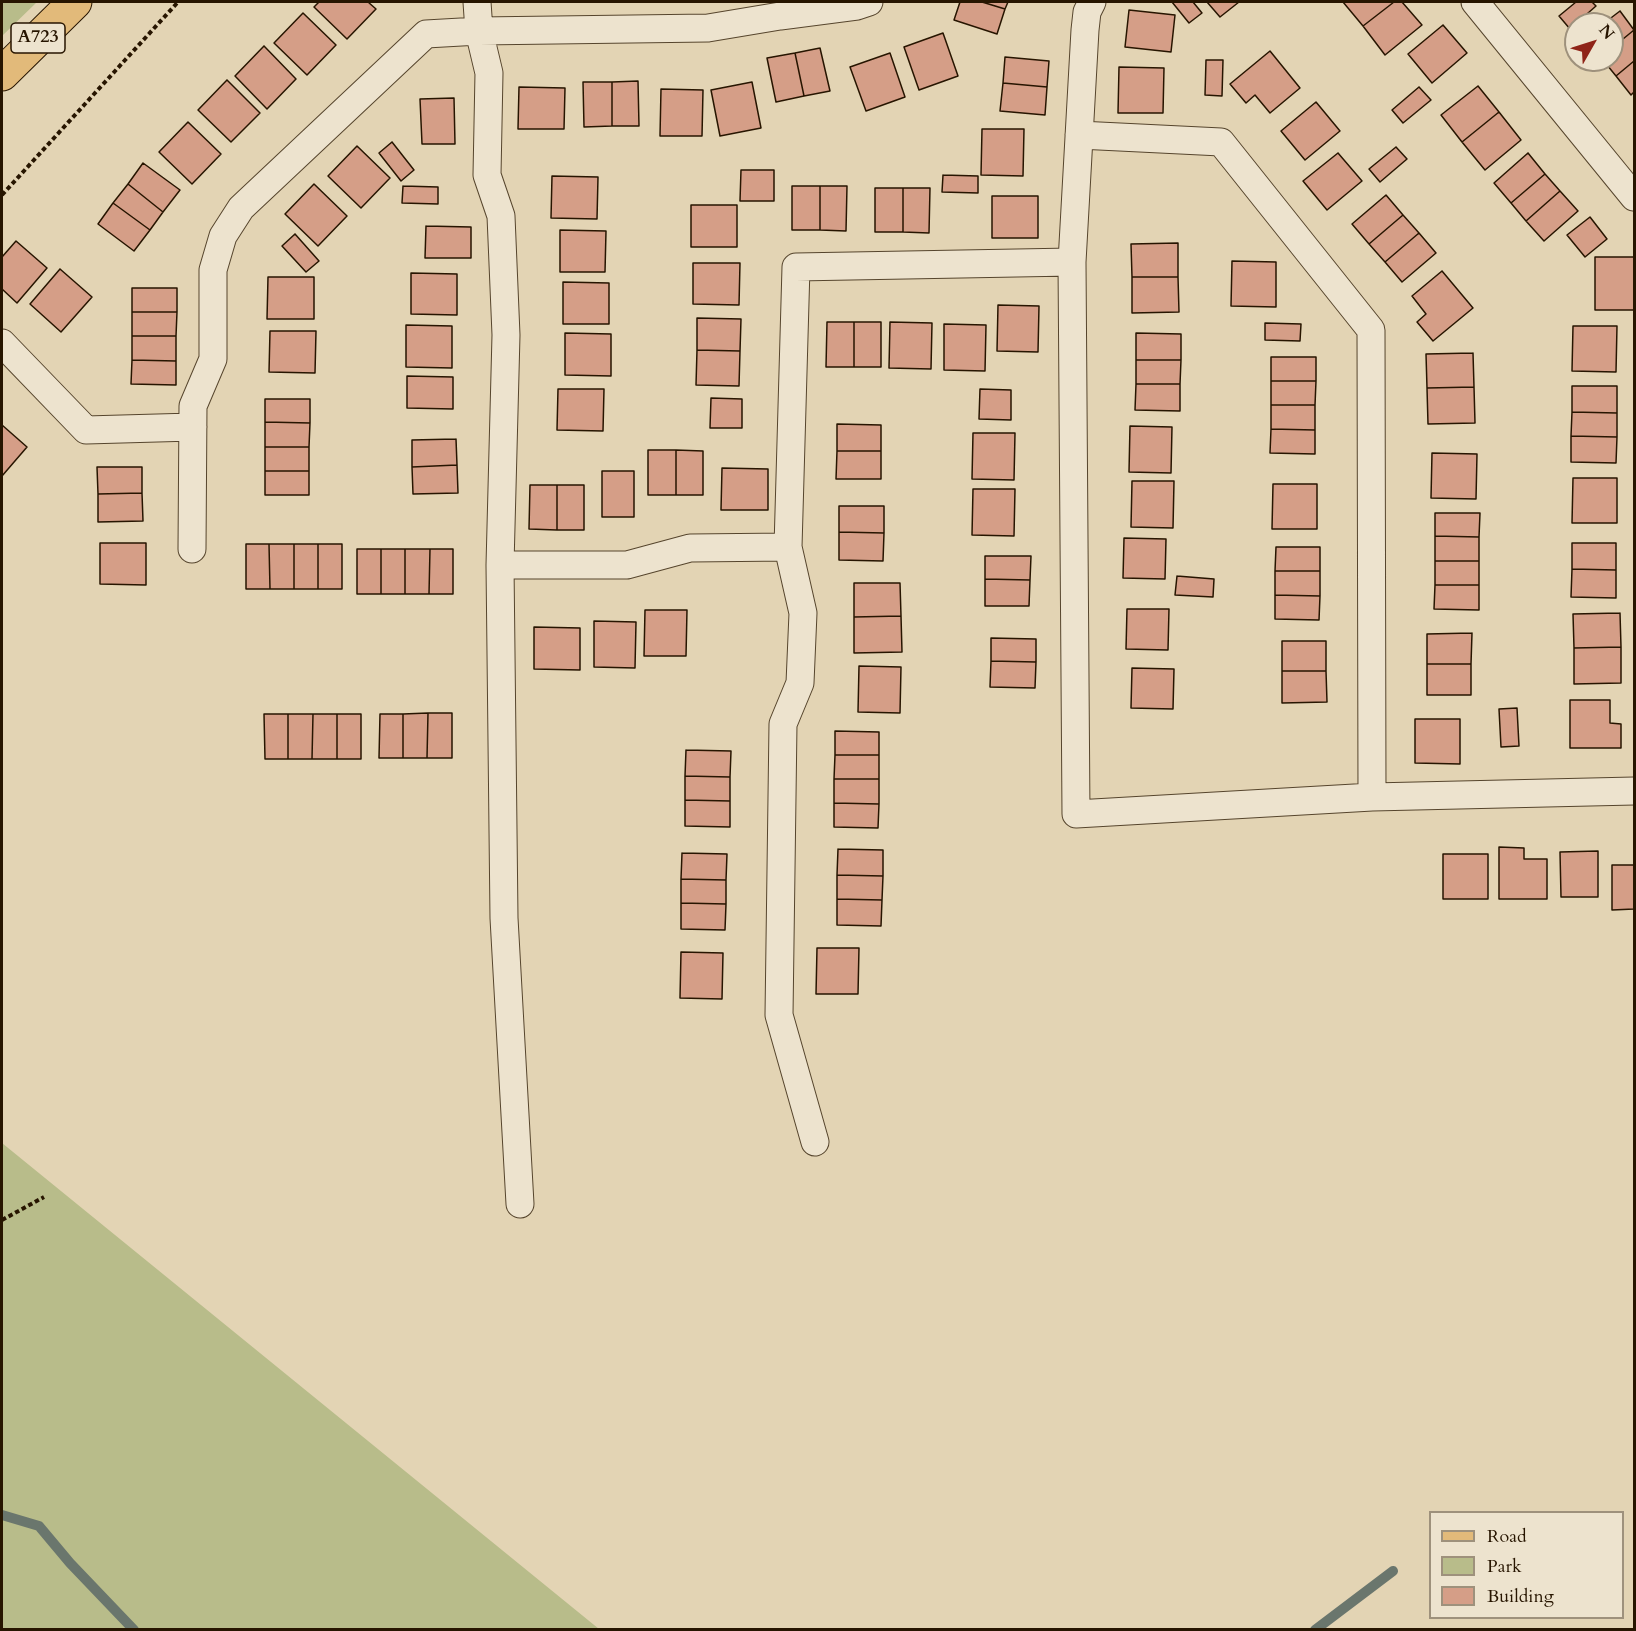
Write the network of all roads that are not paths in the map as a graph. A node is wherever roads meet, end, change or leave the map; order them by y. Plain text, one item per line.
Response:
1 (75, 2) edge
2 (477, 2) edge
3 (869, 2) edge
4 (1092, 2) edge
5 (1475, 2) edge
6 (479, 31) junction
7 (2, 74) edge
8 (1079, 135) junction
9 (1626, 169) edge
10 (1635, 197) edge
11 (1072, 262) junction
12 (2, 343) edge
13 (193, 427) junction
14 (788, 547) junction
15 (192, 549) dead end
16 (500, 565) junction
17 (1635, 791) edge
18 (1372, 797) junction
19 (815, 1142) dead end
20 (520, 1204) dead end

1 - 7 main road, A723
2 - 6 street
3 - 6 street
4 - 8 street
5 - 9 street
6 - 13 street
6 - 16 street
8 - 11 street
8 - 18 street
9 - 10 street
11 - 14 street
11 - 18 street
12 - 13 street
13 - 15 street
14 - 16 street
14 - 19 street
16 - 20 street
17 - 18 street

